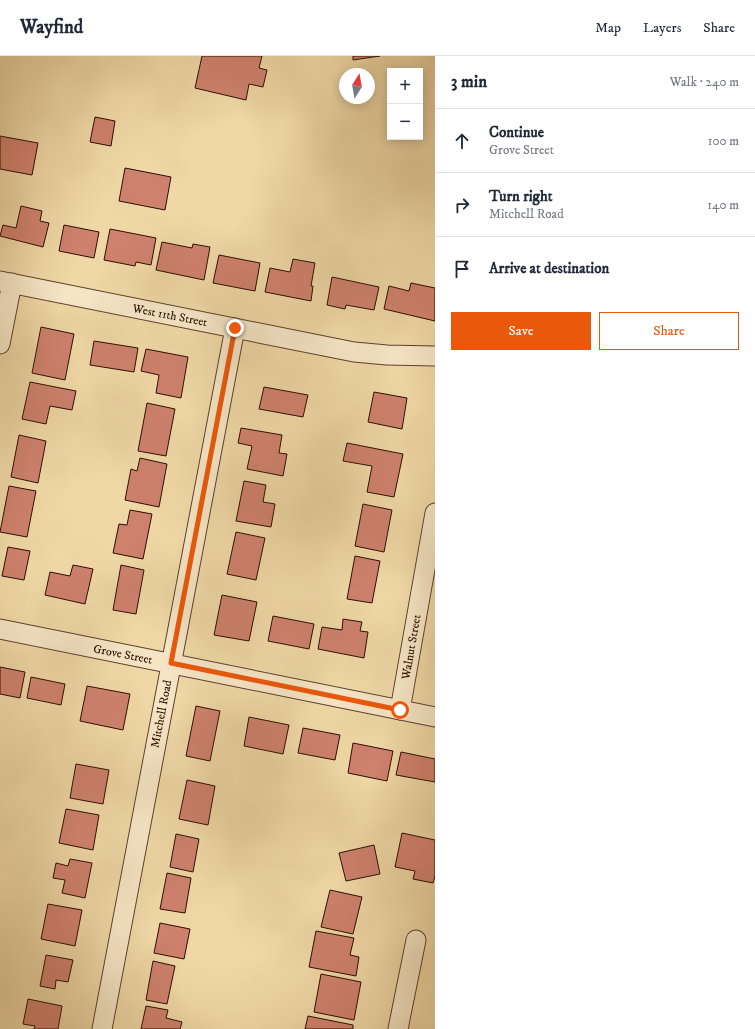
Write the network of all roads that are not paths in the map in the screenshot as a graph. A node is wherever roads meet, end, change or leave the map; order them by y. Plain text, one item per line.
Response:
1 (6, 282) edge
2 (235, 328) junction
3 (0, 344) edge
4 (435, 356) edge
5 (435, 513) edge
6 (0, 629) edge
7 (171, 663) junction
8 (400, 710) junction
9 (435, 717) edge
10 (416, 940) dead end
11 (102, 1029) edge
12 (398, 1029) edge

1 - 2 street, West 11th Street
1 - 3 street
2 - 4 street, West 11th Street
2 - 7 street, Mitchell Road
5 - 8 street, Walnut Street
6 - 7 street, Grove Street
7 - 8 street, Grove Street
7 - 11 street, Mitchell Road
8 - 9 street, Grove Street
10 - 12 street

